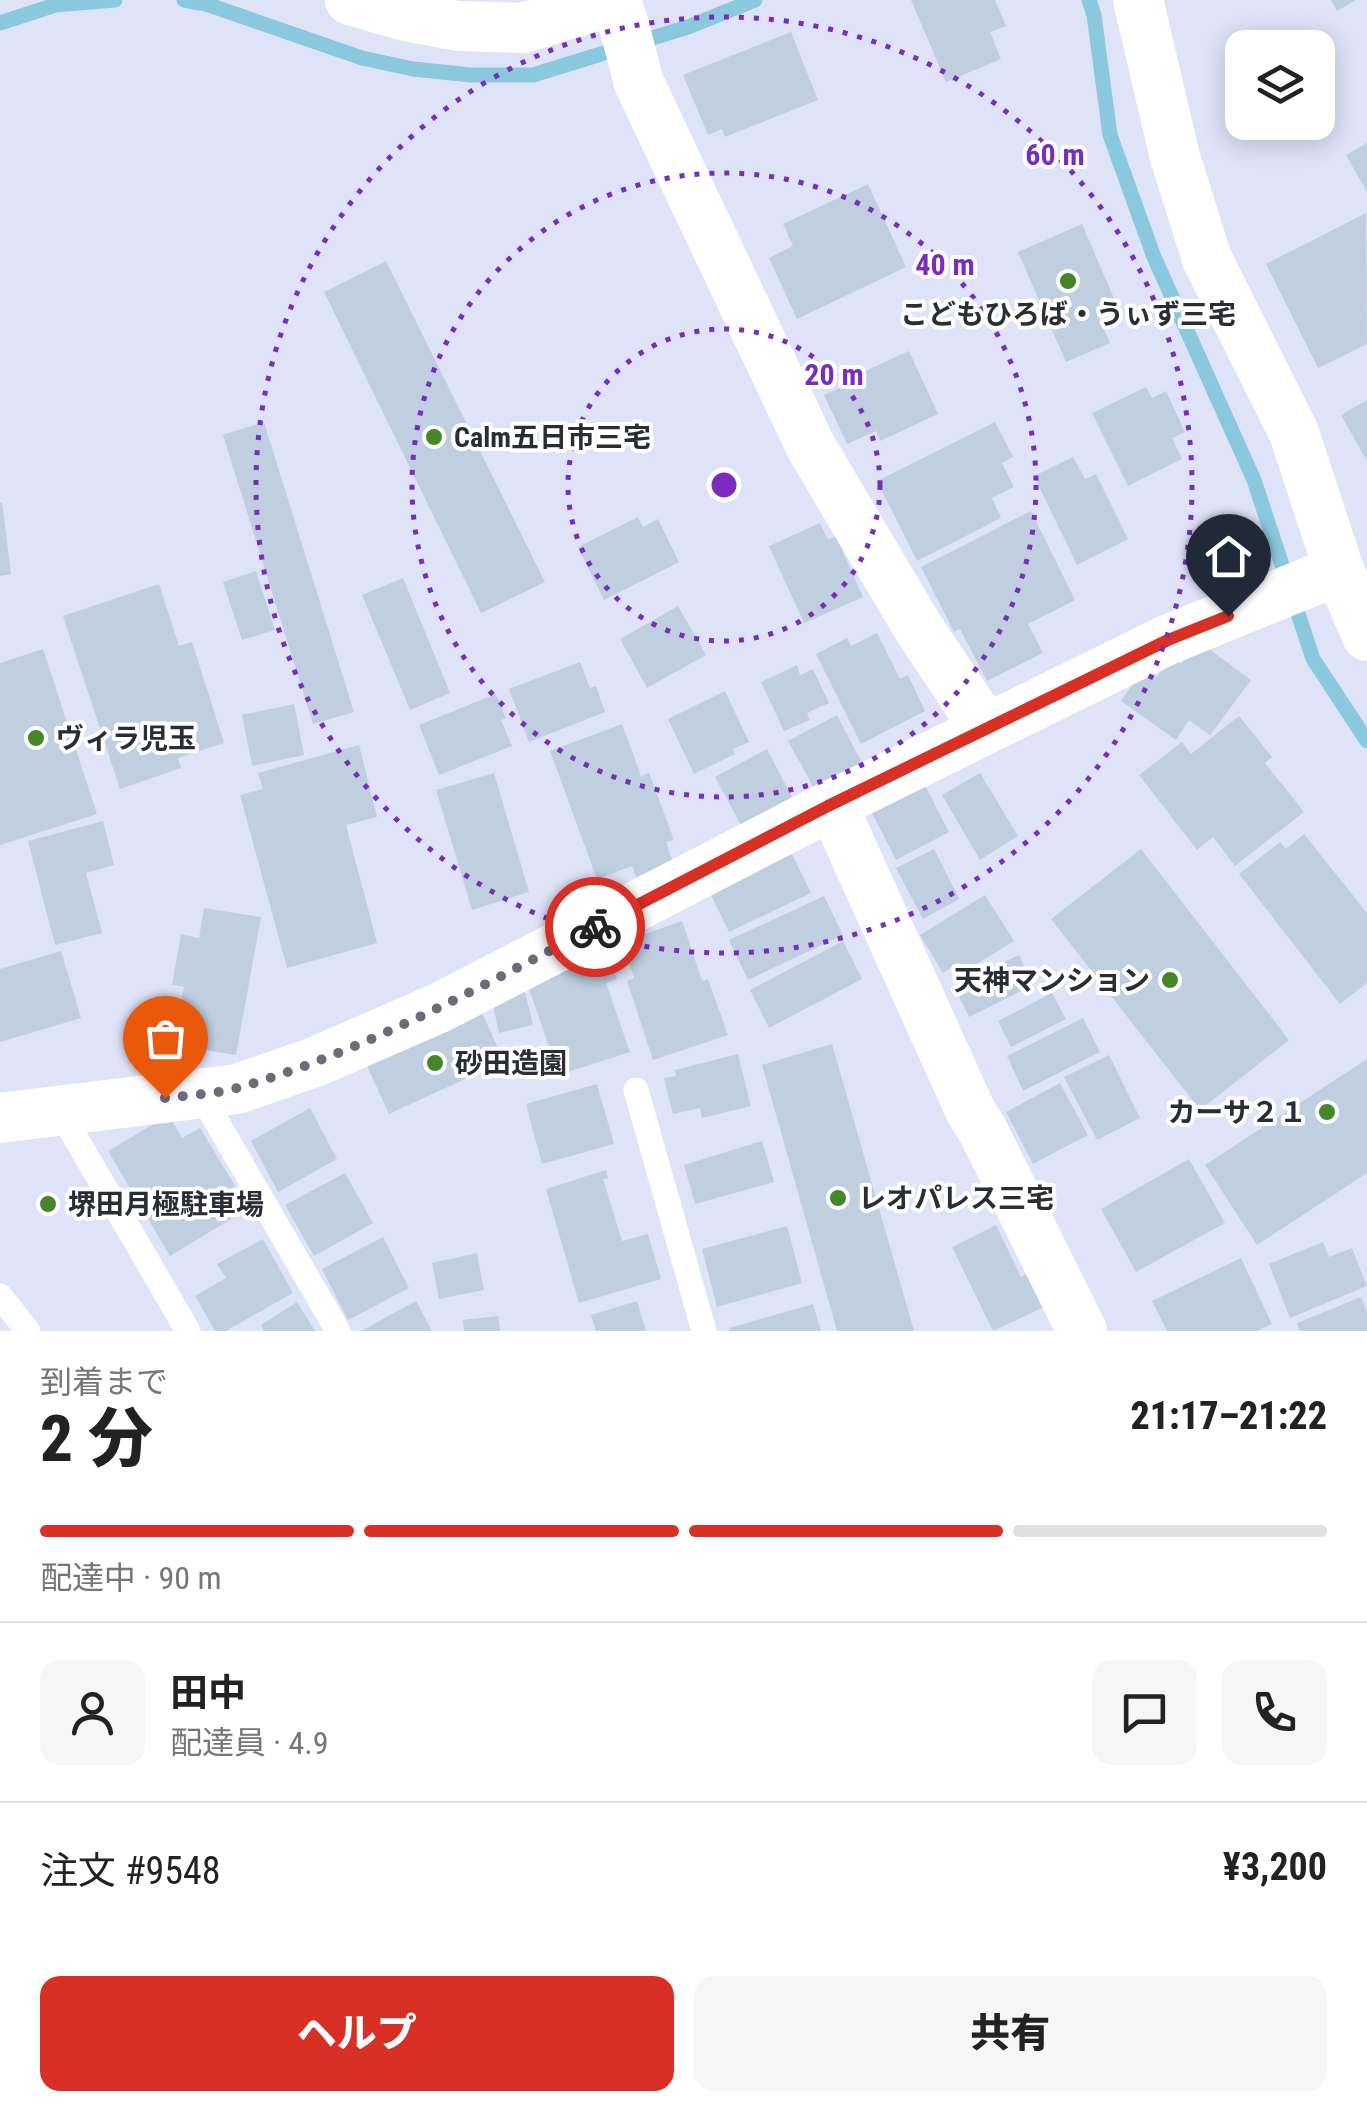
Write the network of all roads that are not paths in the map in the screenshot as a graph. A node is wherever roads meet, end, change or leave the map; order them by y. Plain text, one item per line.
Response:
1 (350, 0) edge
2 (1138, 0) edge
3 (1331, 574) junction
4 (1367, 636) edge
5 (986, 729) junction
6 (832, 804) junction
7 (636, 1090) dead end
8 (200, 1094) junction
9 (60, 1111) junction
10 (0, 1118) edge
11 (0, 1296) edge
12 (28, 1331) edge
13 (188, 1331) edge
14 (338, 1331) edge
15 (704, 1331) edge
16 (1082, 1331) edge

1 - 5 street
2 - 3 street
3 - 4 street
3 - 5 street
5 - 6 street
6 - 8 street
6 - 16 street
7 - 15 lane
8 - 9 street
8 - 14 lane
9 - 10 street
9 - 13 lane
11 - 12 lane

